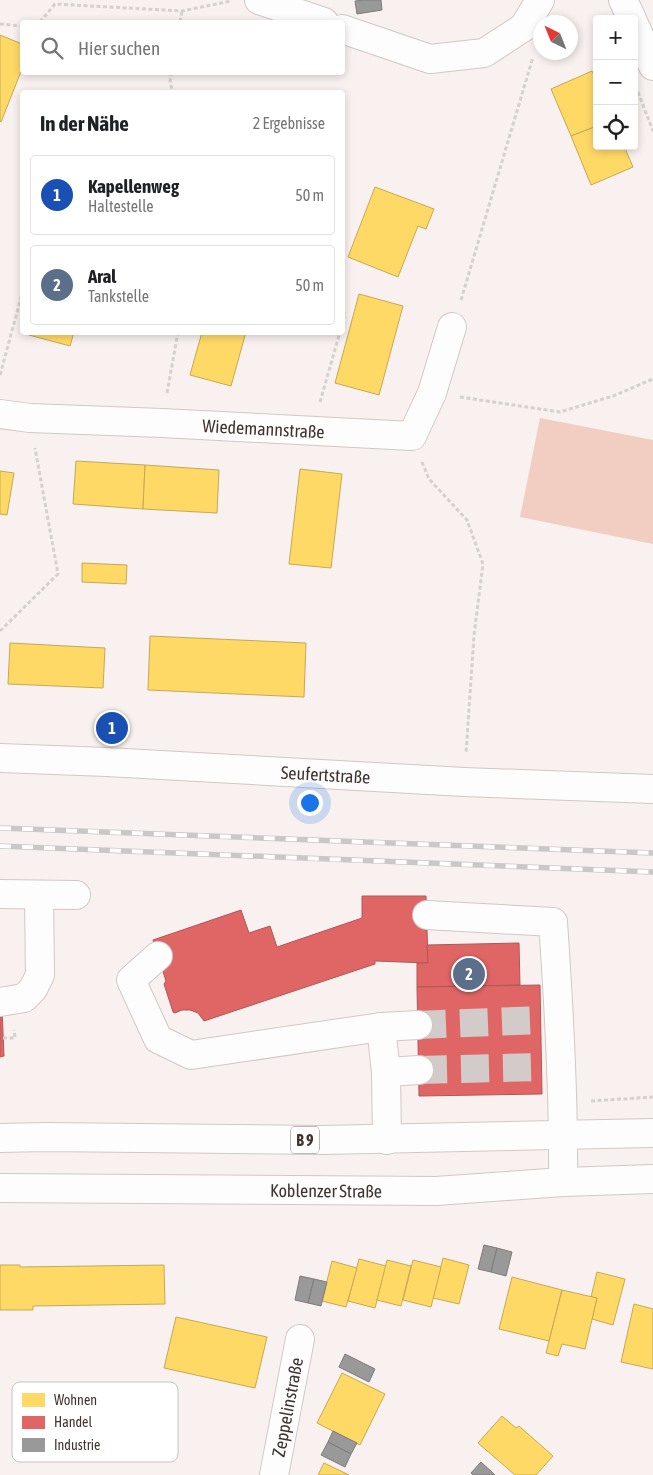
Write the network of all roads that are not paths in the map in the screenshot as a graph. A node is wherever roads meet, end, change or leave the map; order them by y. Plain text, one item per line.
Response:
1 (259, 0) edge
2 (540, 0) edge
3 (623, 0) edge
4 (630, 15) edge
5 (318, 20) edge
6 (345, 30) edge
7 (638, 33) edge
8 (653, 66) edge
9 (452, 327) road end
10 (0, 414) edge
11 (0, 758) edge
12 (653, 789) edge
13 (0, 894) edge
14 (39, 895) junction
15 (76, 895) dead end
16 (427, 915) dead end
17 (158, 956) dead end
18 (0, 1002) edge
19 (418, 1025) tunnel mouth
20 (381, 1027) junction
21 (419, 1070) tunnel mouth
22 (386, 1072) junction
23 (653, 1132) edge
24 (564, 1136) junction
25 (0, 1138) edge
26 (387, 1140) junction
27 (653, 1179) edge
28 (563, 1182) junction
29 (0, 1188) edge
30 (300, 1339) dead end
31 (274, 1475) edge

1 - 5 main road
2 - 6 main road
3 - 4 main road
7 - 8 main road
9 - 10 main road, Wiedemannstraße
11 - 12 main road, Seufertstraße
13 - 14 main road
14 - 15 main road
14 - 18 main road
16 - 24 main road
17 - 20 main road
19 - 20 main road
20 - 22 main road
21 - 22 main road
22 - 26 main road
23 - 24 main road, B 9
24 - 26 main road, B 9
24 - 28 main road
25 - 26 main road, B 9
27 - 28 main road, Koblenzer Straße
28 - 29 main road, Koblenzer Straße
30 - 31 main road, Zeppelinstraße

